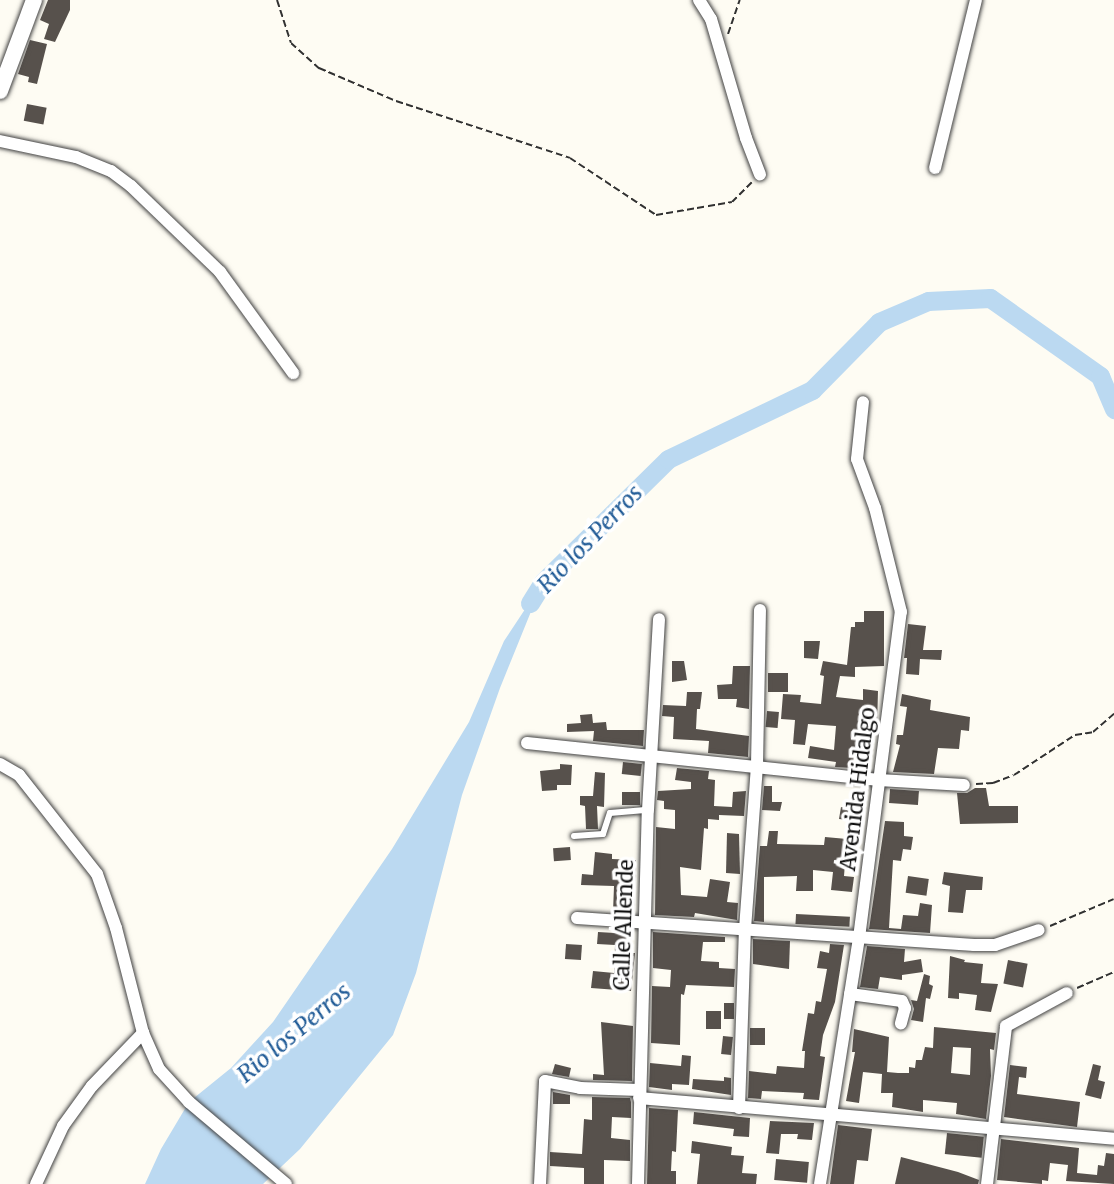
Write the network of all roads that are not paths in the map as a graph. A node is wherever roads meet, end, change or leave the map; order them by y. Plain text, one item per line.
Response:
1 (34, 0) edge
2 (699, 0) edge
3 (976, 0) edge
4 (0, 91) edge
5 (0, 141) edge
6 (934, 168) dead end
7 (760, 174) road end
8 (293, 373) dead end
9 (863, 402) dead end
10 (761, 610) dead end
11 (659, 619) dead end
12 (527, 743) dead end
13 (650, 754) junction
14 (0, 764) edge
15 (757, 765) junction
16 (878, 780) junction
17 (964, 785) road end
18 (648, 810) junction
19 (574, 836) dead end
20 (577, 918) dead end
21 (644, 922) junction
22 (745, 929) junction
23 (1039, 930) road end
24 (859, 938) junction
25 (1067, 993) road end
26 (850, 994) junction
27 (901, 1023) dead end
28 (143, 1033) junction
29 (639, 1094) junction
30 (740, 1108) junction
31 (831, 1113) junction
32 (995, 1129) junction
33 (1114, 1139) edge
34 (36, 1184) edge
35 (286, 1184) edge
36 (540, 1184) edge
37 (638, 1184) edge
38 (820, 1184) edge
39 (987, 1184) edge

1 - 4 street
2 - 7 street
3 - 6 street
5 - 8 street
9 - 16 street, Avenida Hidalgo
10 - 15 street
11 - 13 street, Calle Allende
12 - 13 street
13 - 15 street
13 - 18 street, Calle Allende
14 - 28 street
15 - 16 street
15 - 22 street
16 - 17 street
16 - 24 street, Avenida Hidalgo
18 - 19 lane
18 - 21 street, Calle Allende
20 - 21 street
21 - 22 street
21 - 29 street, Calle Allende
22 - 24 street
22 - 30 street
23 - 24 street
24 - 26 street, Avenida Hidalgo
25 - 32 street
26 - 27 street
26 - 31 street, Avenida Hidalgo
28 - 34 street
28 - 35 street
29 - 30 street
29 - 36 street
29 - 37 street, Calle Allende
30 - 31 street
31 - 32 street
31 - 38 street, Avenida Hidalgo
32 - 33 street
32 - 39 street

